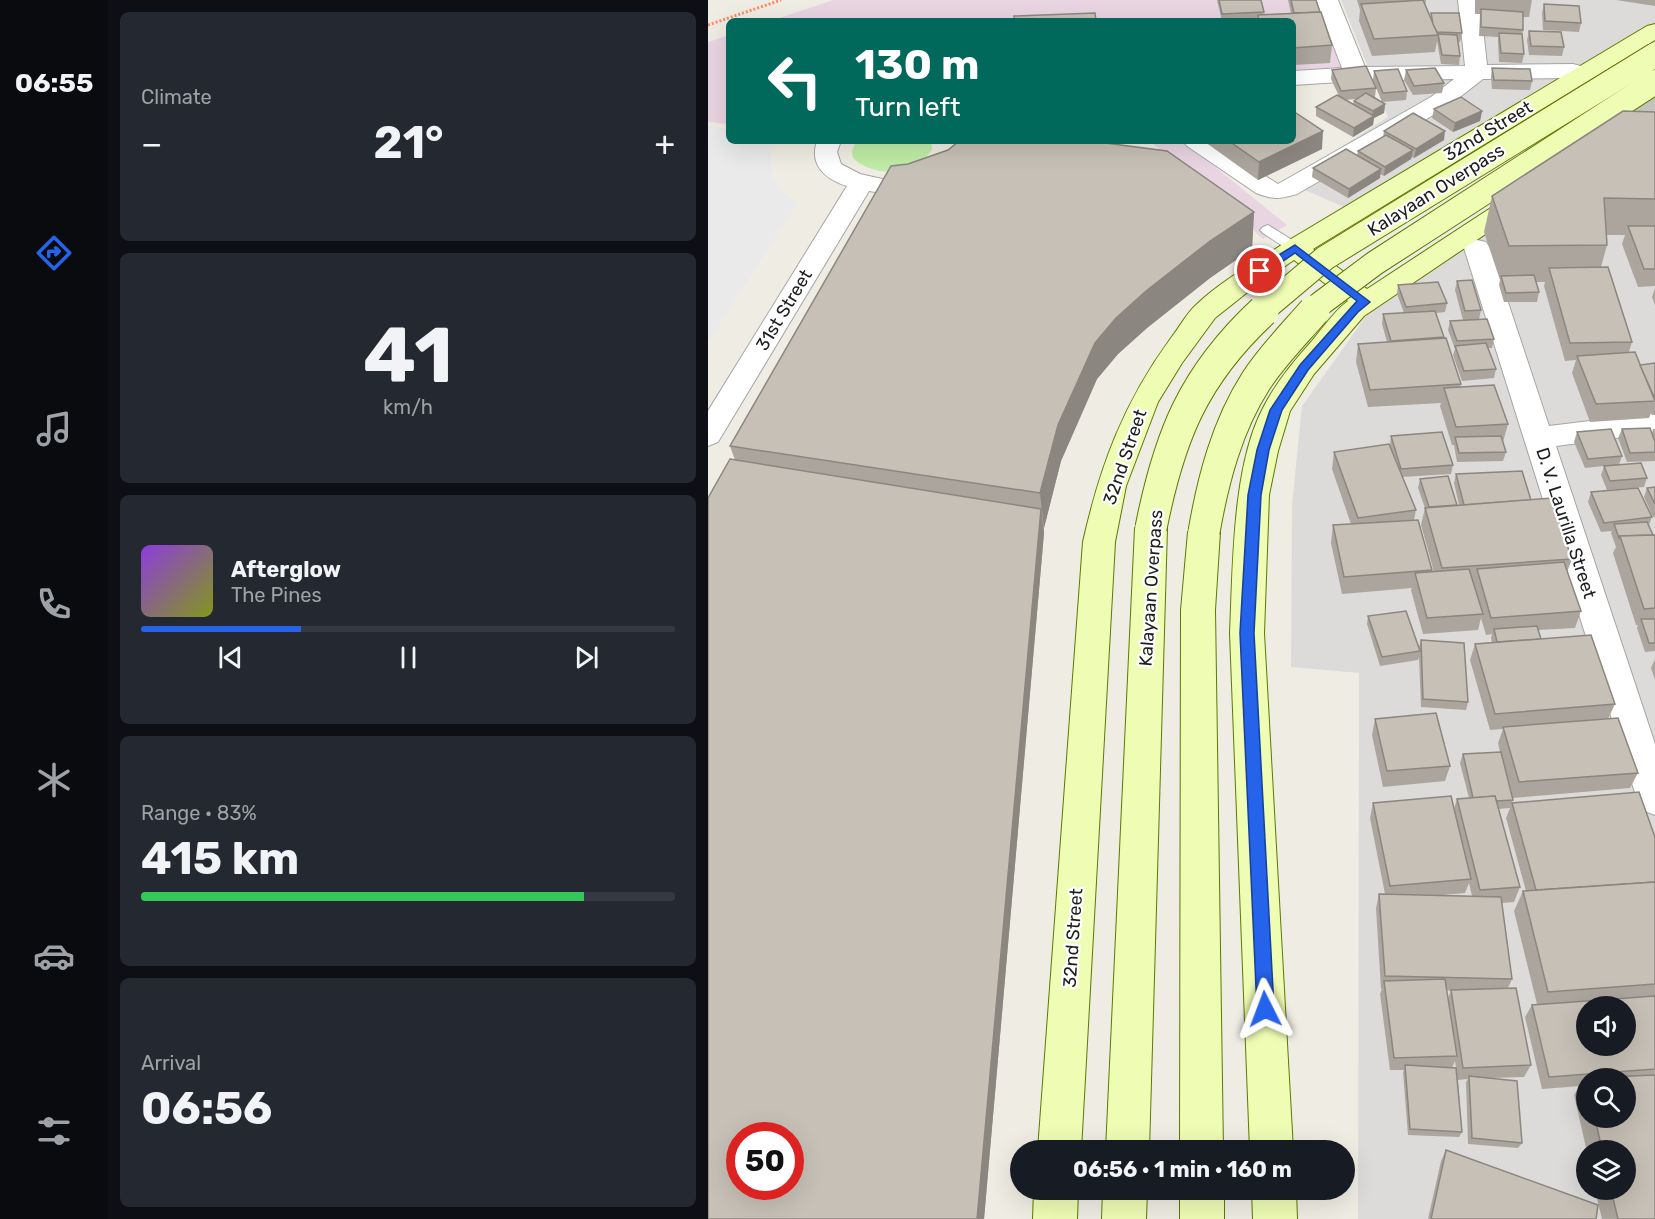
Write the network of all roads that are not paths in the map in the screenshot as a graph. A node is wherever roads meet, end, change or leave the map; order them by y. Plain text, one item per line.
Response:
1 (1328, 0) edge
2 (1469, 0) edge
3 (1655, 31) edge
4 (1655, 55) edge
5 (1573, 71) tunnel mouth
6 (1477, 73) junction
7 (1356, 74) junction
8 (1296, 78) edge
9 (1655, 82) edge
10 (828, 144) edge
11 (1199, 144) edge
12 (861, 184) junction
13 (906, 184) edge
14 (1544, 184) edge
15 (1282, 239) junction
16 (1477, 248) dead end
17 (1365, 302) junction
18 (1655, 423) edge
19 (708, 435) edge
20 (1538, 438) junction
21 (1655, 799) edge
22 (1060, 1140) edge
23 (1126, 1140) edge
24 (1201, 1140) edge
25 (1272, 1140) edge
26 (1055, 1200) edge
27 (1125, 1200) edge
28 (1202, 1200) edge
29 (1274, 1200) edge
30 (1054, 1219) edge
31 (1124, 1219) edge
32 (1202, 1219) edge
33 (1275, 1219) edge

1 - 7 street
2 - 6 street
3 - 15 main road, 32nd Street
4 - 23 main road, Kalayaan Overpass, bridge
5 - 6 street
6 - 7 street
6 - 11 street
7 - 8 street
9 - 24 main road, Kalayaan Overpass, bridge
10 - 12 street
12 - 13 street
12 - 19 street, 31st Street
14 - 17 main road
15 - 17 main road
15 - 22 main road, 32nd Street
16 - 20 street, D. V. Laurilla Street
17 - 25 main road
18 - 20 street
20 - 21 street, D. V. Laurilla Street
26 - 30 main road
27 - 31 main road
28 - 32 main road
29 - 33 main road

